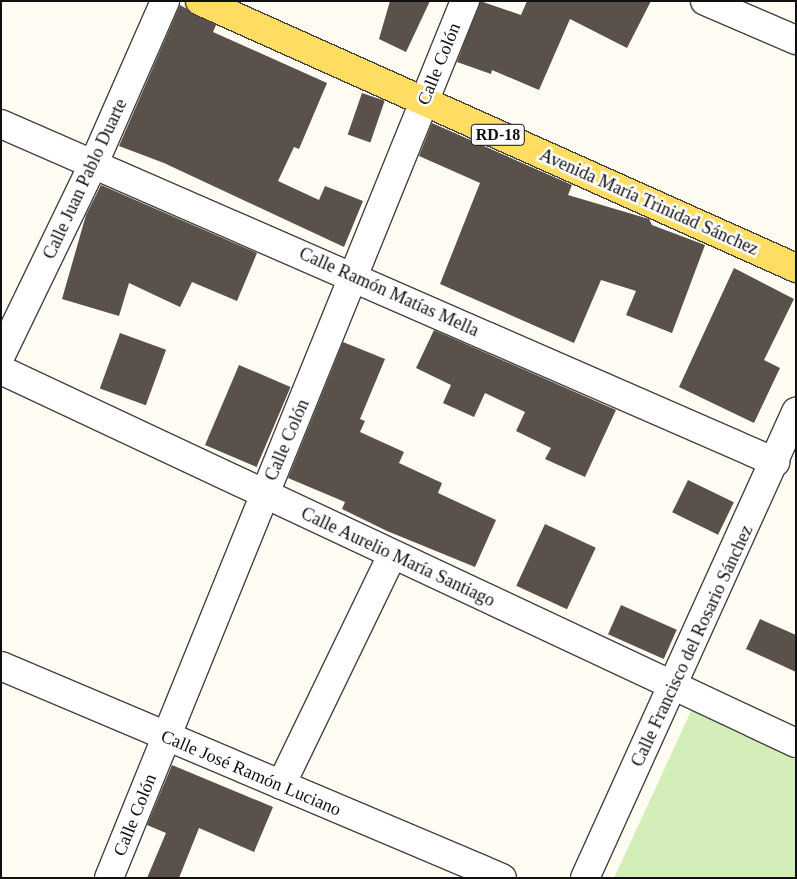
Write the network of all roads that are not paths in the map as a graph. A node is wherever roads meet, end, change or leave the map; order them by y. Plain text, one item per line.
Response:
1 (165, 1) edge
2 (200, 1) edge
3 (464, 1) edge
4 (705, 1) edge
5 (796, 40) edge
6 (423, 103) junction
7 (1, 124) edge
8 (94, 163) junction
9 (796, 268) edge
10 (355, 277) junction
11 (1, 355) edge
12 (1, 370) edge
13 (796, 412) edge
14 (776, 462) junction
15 (264, 494) junction
16 (392, 555) junction
17 (1, 666) edge
18 (674, 688) junction
19 (166, 737) junction
20 (796, 743) edge
21 (281, 785) junction
22 (109, 878) edge
23 (502, 878) edge
24 (585, 878) edge

1 - 8 street, Calle Juan Pablo Duarte
2 - 6 main road, Avenida María Trinidad Sánchez / RD-18
3 - 6 street, Calle Colón
4 - 5 street
6 - 9 main road, Avenida María Trinidad Sánchez / RD-18
6 - 10 street, Calle Colón
7 - 8 street, Calle Ramón Matías Mella
8 - 10 street, Calle Ramón Matías Mella
8 - 11 street, Calle Juan Pablo Duarte
10 - 14 street, Calle Ramón Matías Mella
10 - 15 street, Calle Colón
12 - 15 street, Calle Aurelio María Santiago
13 - 14 street, Calle Francisco del Rosario Sánchez
14 - 18 street, Calle Francisco del Rosario Sánchez
15 - 16 street, Calle Aurelio María Santiago
15 - 19 street, Calle Colón
16 - 18 street, Calle Aurelio María Santiago
16 - 21 street
17 - 19 street, Calle José Ramón Luciano
18 - 20 street, Calle Aurelio María Santiago
18 - 24 street, Calle Francisco del Rosario Sánchez
19 - 21 street, Calle José Ramón Luciano
19 - 22 street, Calle Colón
21 - 23 street, Calle José Ramón Luciano

